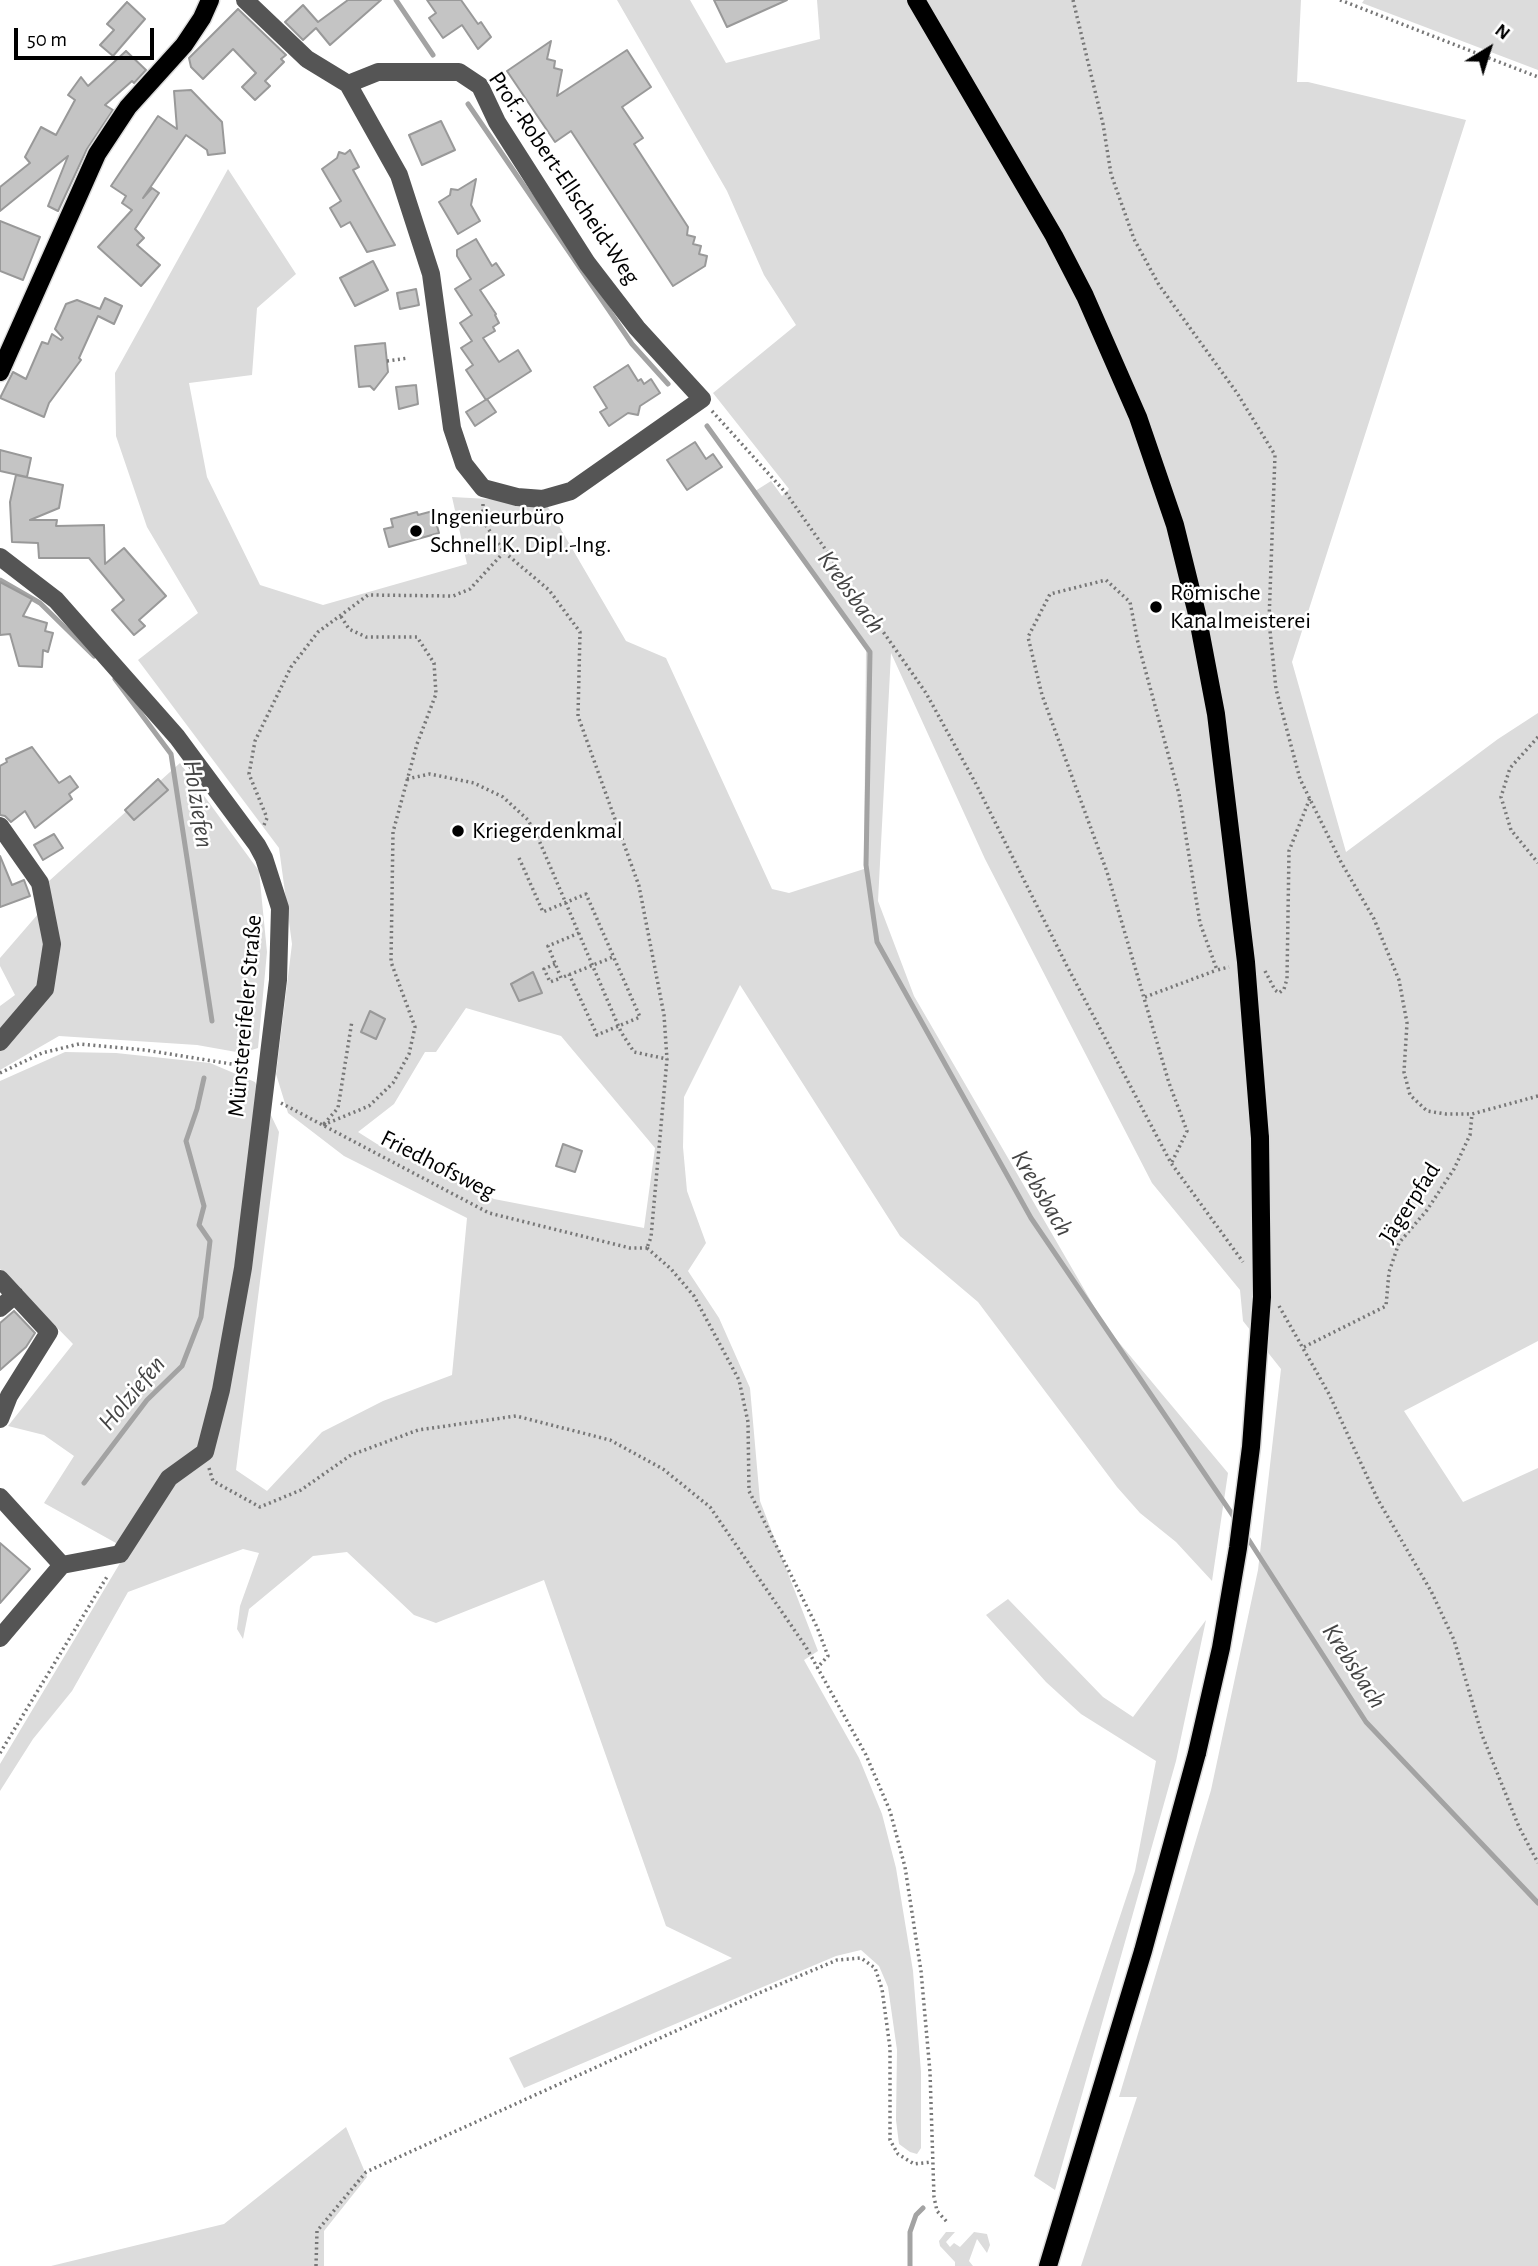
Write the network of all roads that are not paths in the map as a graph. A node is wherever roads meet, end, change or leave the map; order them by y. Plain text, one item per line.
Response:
1 (210, 0) edge
2 (245, 0) edge
3 (916, 0) edge
4 (348, 84) junction
5 (0, 372) edge
6 (0, 557) edge
7 (0, 826) edge
8 (0, 1042) edge
9 (0, 1279) edge
10 (15, 1295) junction
11 (0, 1308) edge
12 (0, 1419) edge
13 (0, 1497) edge
14 (62, 1565) junction
15 (0, 1638) edge
16 (1048, 2266) edge

1 - 5 main road
2 - 4 street
3 - 16 main road, bridge
4 - 4 street, Prof.-Robert-Ellscheid-Weg
6 - 14 street, Münstereifeler Straße
7 - 8 street
9 - 10 street
10 - 11 street
10 - 12 street
13 - 14 street
14 - 15 street

